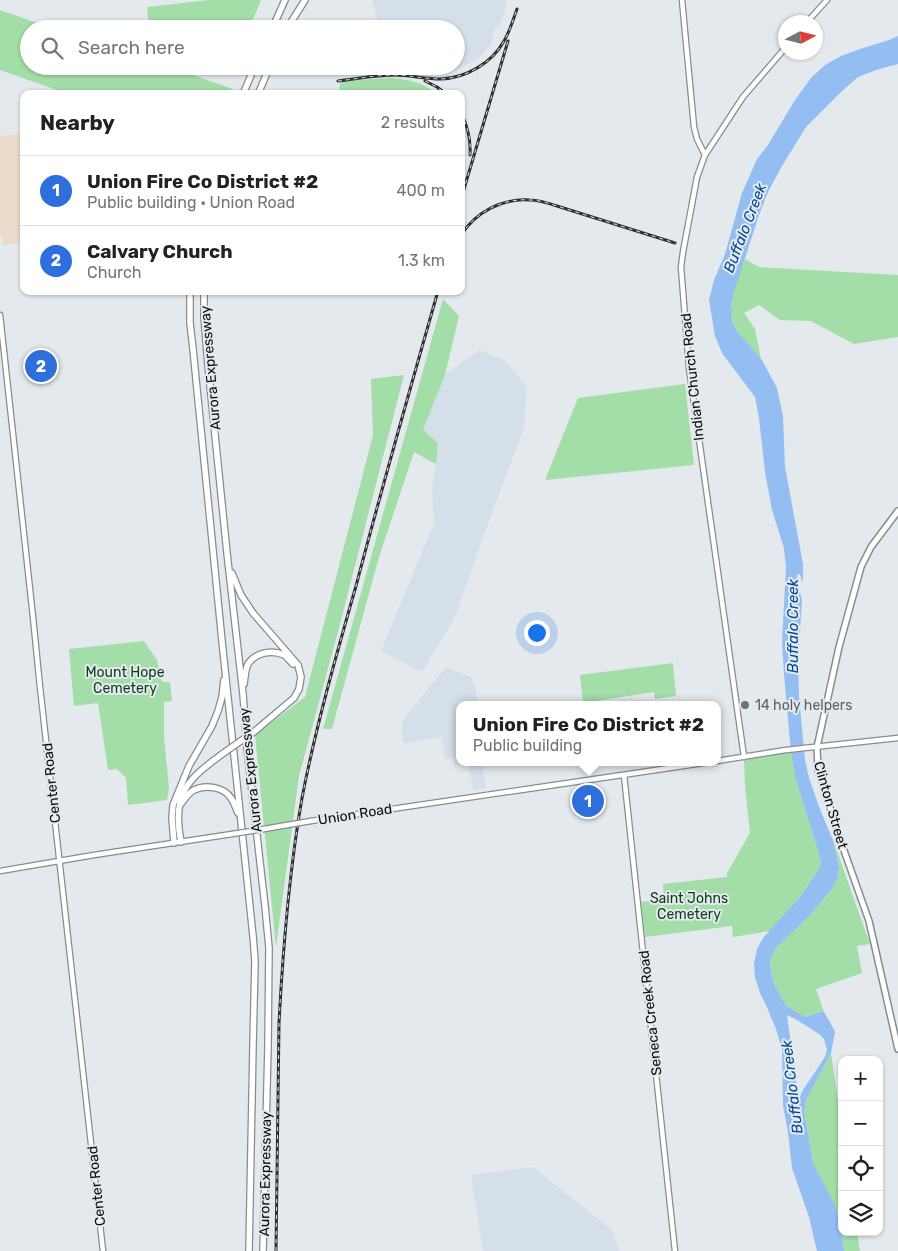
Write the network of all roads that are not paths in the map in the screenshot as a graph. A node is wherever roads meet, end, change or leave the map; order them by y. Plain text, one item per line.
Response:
1 (285, 0) edge
2 (300, 0) edge
3 (305, 0) edge
4 (682, 0) edge
5 (826, 0) edge
6 (813, 15) edge
7 (276, 20) edge
8 (291, 20) edge
9 (292, 20) edge
10 (778, 56) edge
11 (250, 75) edge
12 (266, 75) edge
13 (244, 90) edge
14 (260, 90) edge
15 (705, 155) junction
16 (190, 295) edge
17 (204, 295) edge
18 (0, 315) edge
19 (898, 511) edge
20 (227, 553) junction
21 (225, 666) junction
22 (243, 694) junction
23 (254, 729) junction
24 (898, 738) edge
25 (814, 747) junction
26 (225, 750) junction
27 (744, 757) junction
28 (721, 760) edge
29 (684, 766) edge
30 (624, 775) junction
31 (178, 790) junction
32 (179, 806) junction
33 (241, 820) junction
34 (178, 842) junction
35 (60, 861) junction
36 (0, 871) edge
37 (898, 1049) edge
38 (103, 1251) edge
39 (249, 1251) edge
40 (263, 1251) edge
41 (675, 1251) edge

1 - 7 highway
2 - 8 highway
3 - 9 highway
4 - 15 main road
5 - 6 main road
10 - 15 main road, Indian Church Road
11 - 13 highway
12 - 14 highway
15 - 27 main road, Indian Church Road
16 - 21 highway, Aurora Expressway
17 - 20 highway, Aurora Expressway
18 - 35 main road, Center Road
19 - 25 main road, Clinton Street
20 - 22 highway, Aurora Expressway
20 - 23 highway
21 - 31 highway
21 - 33 highway, Aurora Expressway
22 - 23 highway
22 - 40 highway, Aurora Expressway
23 - 26 highway, bridge
24 - 25 main road
25 - 27 main road
25 - 37 main road, Clinton Street
26 - 31 highway
26 - 32 highway
27 - 28 main road
29 - 30 main road, Union Road
30 - 34 main road, Union Road, bridge
30 - 41 main road, Seneca Creek Road
31 - 34 highway
32 - 33 highway
32 - 34 highway
33 - 39 highway, Aurora Expressway
34 - 35 main road, Union Road
35 - 36 main road, Union Road
35 - 38 main road, Center Road

